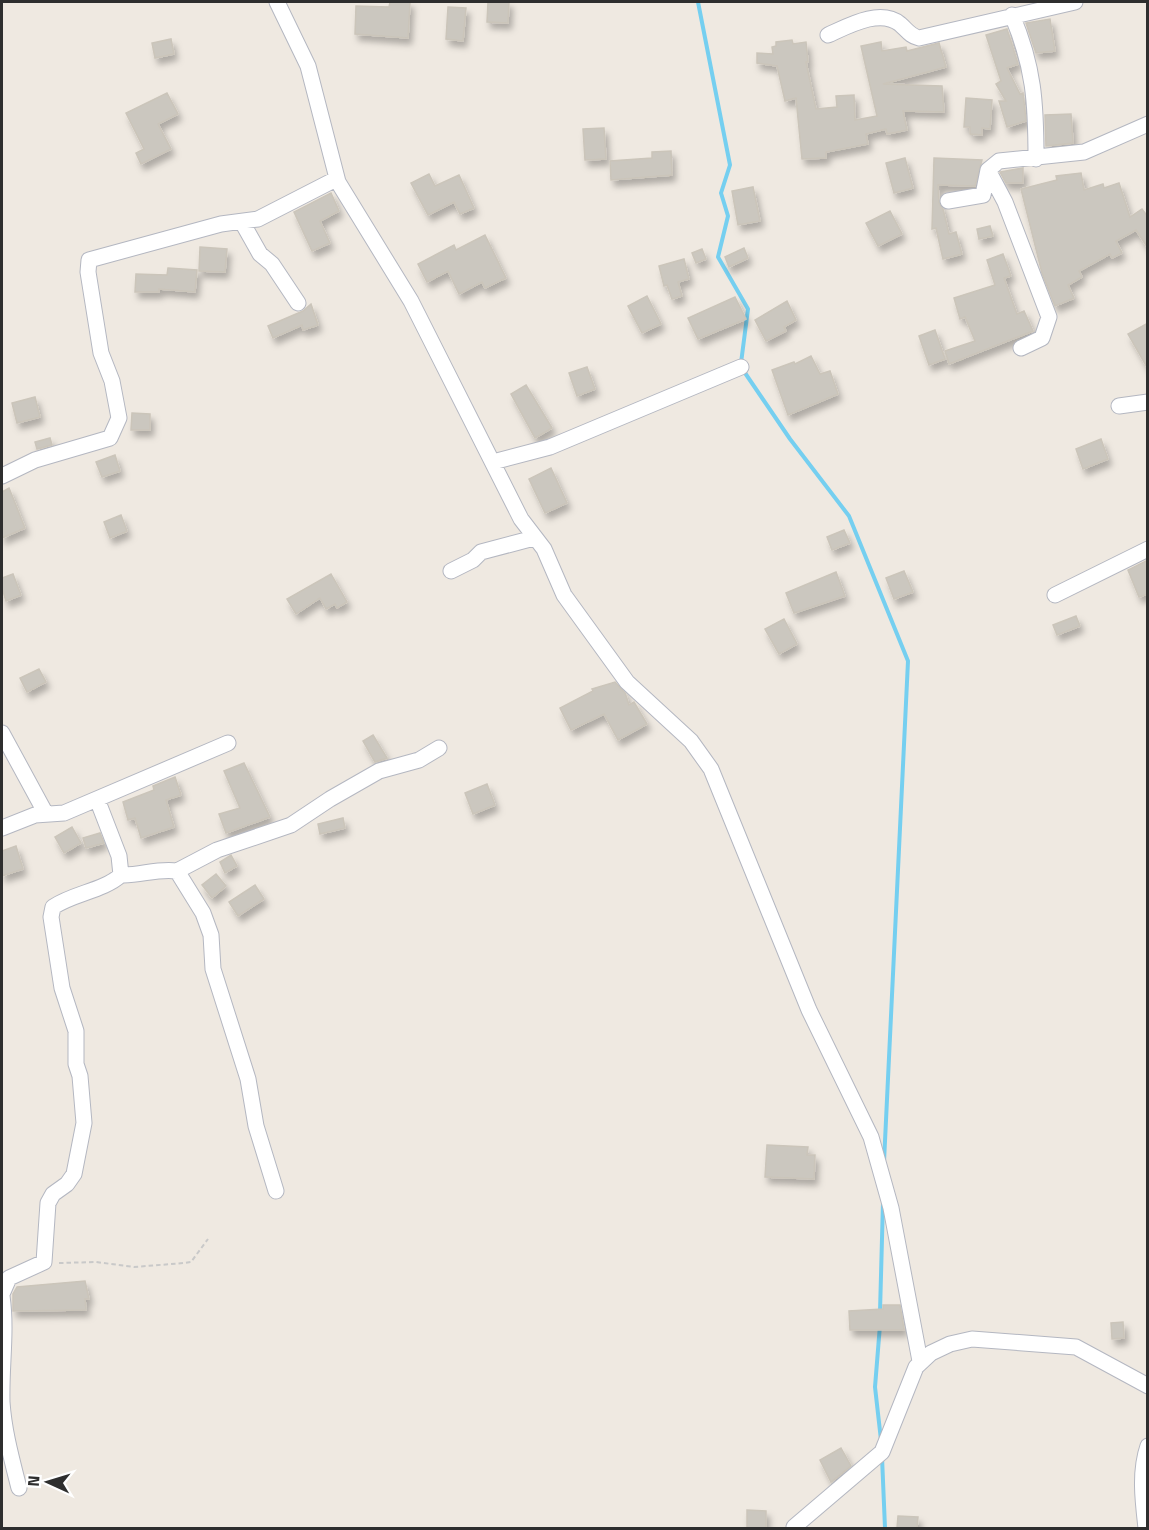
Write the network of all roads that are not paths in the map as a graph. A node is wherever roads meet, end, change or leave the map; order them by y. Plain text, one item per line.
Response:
1 (277, 2) edge
2 (1075, 2) edge
3 (1012, 15) junction
4 (828, 35) dead end
5 (1148, 124) edge
6 (1036, 159) junction
7 (988, 170) junction
8 (336, 179) junction
9 (948, 201) dead end
10 (242, 222) junction
11 (298, 303) dead end
12 (1021, 348) dead end
13 (741, 367) dead end
14 (1148, 402) edge
15 (1119, 406) dead end
16 (493, 462) junction
17 (2, 476) edge
18 (534, 538) junction
19 (1148, 549) edge
20 (450, 571) dead end
21 (1055, 595) dead end
22 (2, 733) edge
23 (228, 743) dead end
24 (439, 748) dead end
25 (97, 799) junction
26 (46, 814) junction
27 (2, 828) edge
28 (177, 871) junction
29 (121, 875) junction
30 (276, 1191) dead end
31 (2, 1295) edge
32 (921, 1361) junction
33 (1148, 1386) edge
34 (1148, 1446) edge
35 (19, 1488) dead end
36 (794, 1527) dead end
37 (1146, 1528) edge

1 - 8 street
2 - 3 street
3 - 4 street
3 - 6 street
5 - 6 street
6 - 7 street
7 - 9 street
7 - 12 street
8 - 10 street
8 - 16 street
10 - 11 street
10 - 17 street
13 - 16 street
14 - 15 street
16 - 18 street
18 - 20 street
18 - 32 street
19 - 21 street
22 - 26 street
23 - 25 street
24 - 28 street
25 - 26 street
25 - 29 street
26 - 27 street
28 - 29 street
28 - 30 street
29 - 31 street
31 - 35 street
32 - 33 street
32 - 36 street
34 - 37 street

